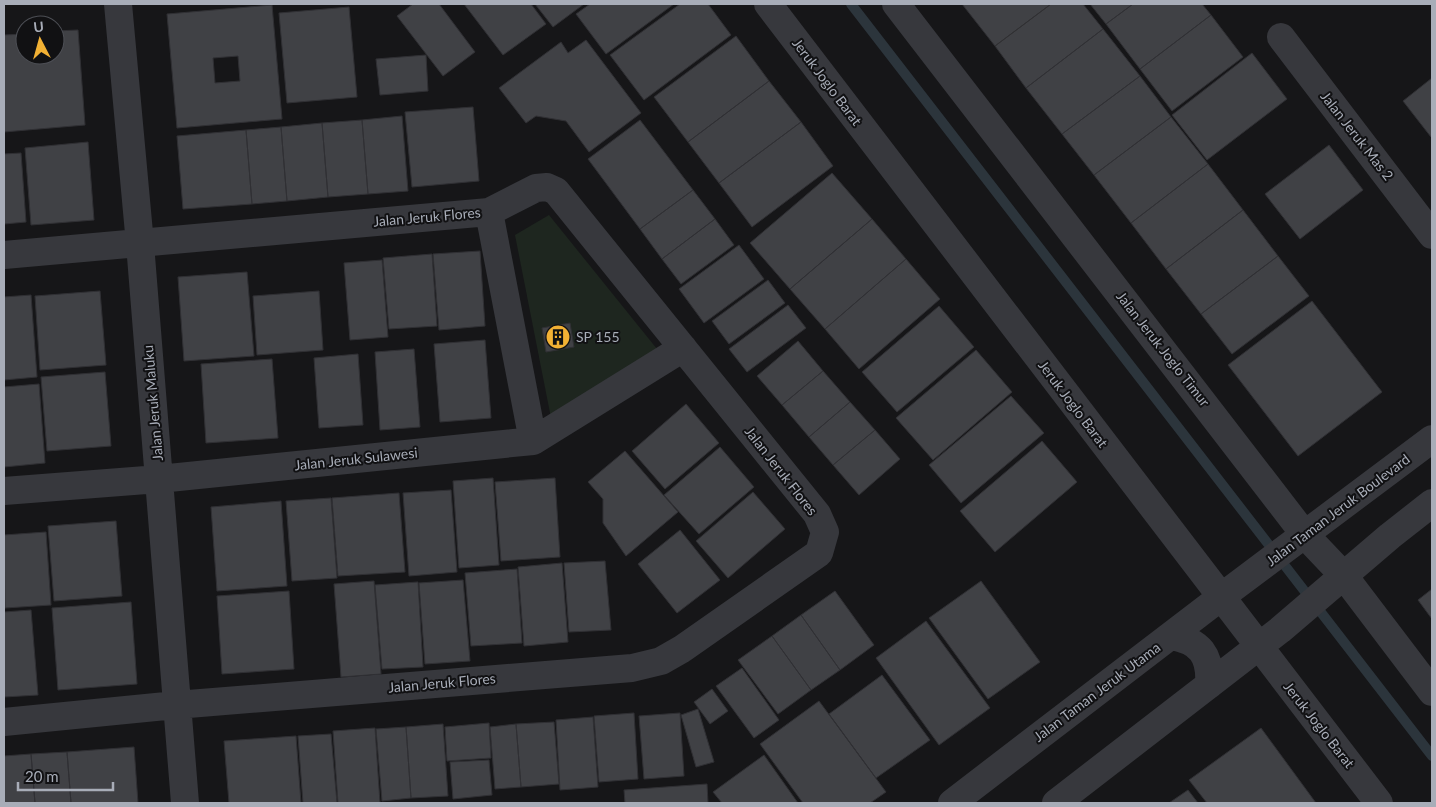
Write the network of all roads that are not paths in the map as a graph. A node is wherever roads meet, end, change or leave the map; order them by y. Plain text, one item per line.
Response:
1 (118, 4) edge
2 (768, 4) edge
3 (896, 4) edge
4 (1281, 37) dead end
5 (489, 212) junction
6 (1432, 235) edge
7 (140, 244) junction
8 (4, 255) edge
9 (683, 348) junction
10 (1432, 439) edge
11 (533, 441) junction
12 (160, 479) junction
13 (4, 491) edge
14 (1432, 503) edge
15 (1295, 542) junction
16 (1344, 576) junction
17 (1243, 581) joint
18 (1221, 597) junction
19 (1170, 636) junction
20 (1259, 647) junction
21 (1209, 685) junction
22 (1432, 692) edge
23 (176, 705) junction
24 (4, 722) edge
25 (185, 803) edge
26 (952, 803) edge
27 (1056, 803) edge
28 (1380, 803) edge

1 - 7 street, Jalan Jeruk Maluku
2 - 18 street, Jeruk Joglo Barat
3 - 15 street, Jalan Jeruk Joglo Timur
4 - 6 street, Jalan Jeruk Mas 2
5 - 7 street, Jalan Jeruk Flores
5 - 9 street, Jalan Jeruk Flores
5 - 11 street
7 - 8 street, Jalan Jeruk Flores
7 - 12 street, Jalan Jeruk Maluku
9 - 11 street, Jalan Jeruk Sulawesi
9 - 23 street, Jalan Jeruk Flores
10 - 15 street, Jalan Taman Jeruk Boulevard
11 - 12 street, Jalan Jeruk Sulawesi
12 - 13 street, Jalan Jeruk Sulawesi
12 - 23 street, Jalan Jeruk Maluku
14 - 16 street
15 - 16 street, Jalan Jeruk Joglo Timur
15 - 17 street, Jalan Taman Jeruk Boulevard
16 - 20 street
16 - 22 street, Jalan Jeruk Joglo Timur
17 - 18 street, Jalan Taman Jeruk Utama
18 - 19 street, Jalan Taman Jeruk Utama
18 - 20 street, Jeruk Joglo Barat
19 - 21 street
19 - 26 street, Jalan Taman Jeruk Utama
20 - 21 street
20 - 28 street, Jeruk Joglo Barat
21 - 27 street
23 - 24 street, Jalan Jeruk Flores
23 - 25 street, Jalan Jeruk Maluku

